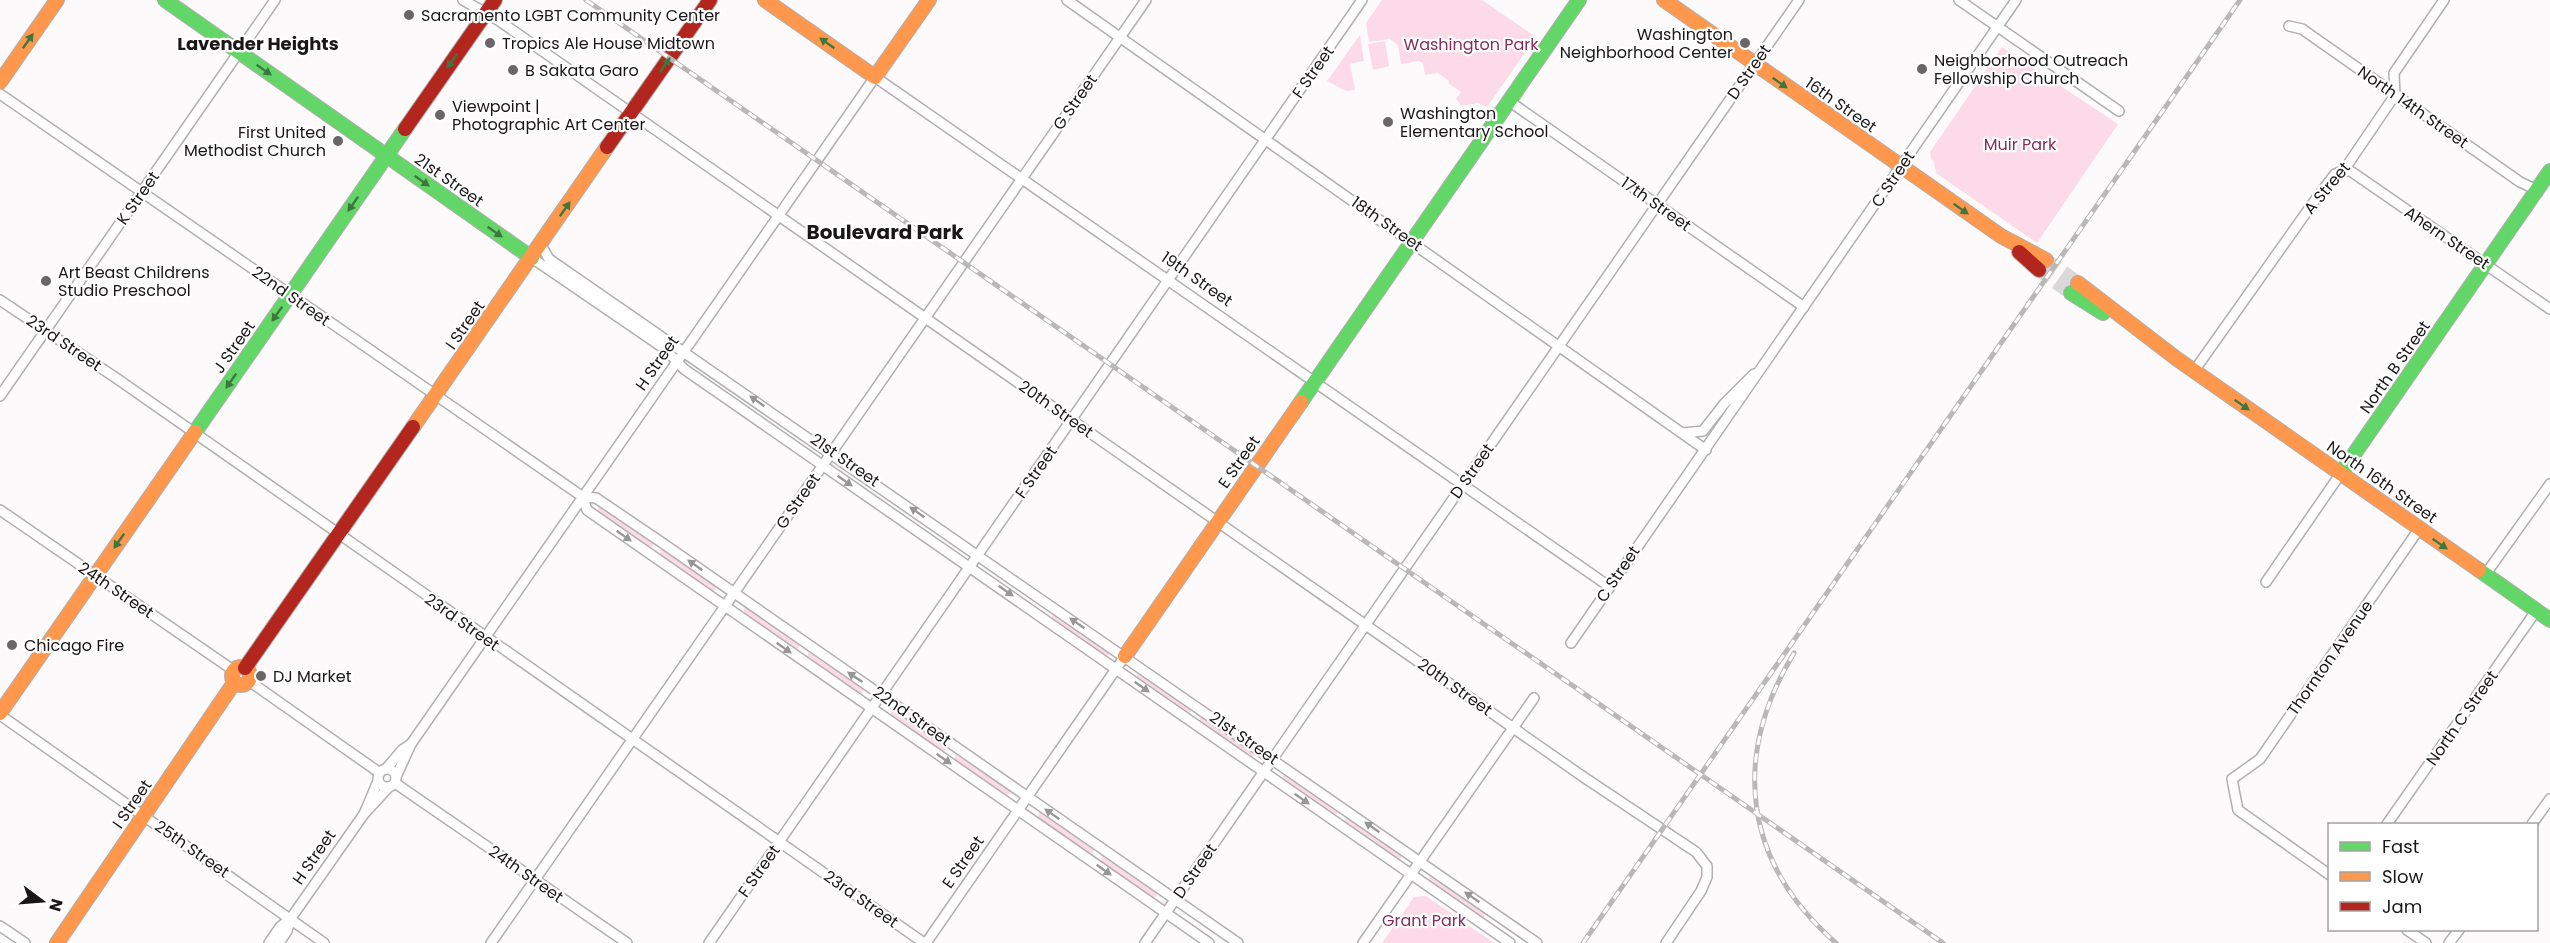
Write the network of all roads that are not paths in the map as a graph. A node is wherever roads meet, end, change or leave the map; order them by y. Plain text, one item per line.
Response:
1 (57, 0) edge
2 (165, 0) edge
3 (275, 0) edge
4 (463, 0) edge
5 (495, 0) edge
6 (710, 0) edge
7 (765, 0) edge
8 (929, 0) edge
9 (1067, 0) edge
10 (1146, 0) edge
11 (1362, 0) edge
12 (1579, 0) edge
13 (1664, 0) edge
14 (1799, 0) edge
15 (1959, 0) edge
16 (2016, 0) edge
17 (2444, 0) edge
18 (486, 13) junction
19 (2289, 26) dead end
20 (1998, 27) junction
21 (1120, 37) junction
22 (239, 52) junction
23 (1754, 64) junction
24 (875, 77) junction
25 (0, 82) edge
26 (0, 94) edge
27 (2395, 95) junction
28 (1509, 101) junction
29 (2119, 111) dead end
30 (631, 113) junction
31 (1266, 140) junction
32 (386, 156) junction
33 (1901, 167) junction
34 (2344, 170) junction
35 (2550, 171) edge
36 (1022, 178) junction
37 (2537, 190) junction
38 (142, 192) junction
39 (1656, 204) junction
40 (778, 216) junction
41 (1412, 242) junction
42 (541, 245) junction
43 (532, 258) junction
44 (2042, 265) tunnel mouth
45 (2486, 265) junction
46 (1169, 279) junction
47 (2074, 288) tunnel mouth
48 (290, 295) junction
49 (0, 300) edge
50 (1804, 307) junction
51 (2550, 309) edge
52 (925, 318) junction
53 (45, 331) junction
54 (1560, 345) junction
55 (685, 351) junction
56 (1769, 359) junction
57 (677, 363) junction
58 (2194, 371) junction
59 (1315, 382) junction
60 (436, 395) junction
61 (0, 396) edge
62 (1071, 420) junction
63 (194, 433) junction
64 (1680, 433) junction
65 (1706, 450) junction
66 (831, 452) junction
67 (822, 465) junction
68 (2341, 473) junction
69 (2550, 484) edge
70 (1462, 485) junction
71 (583, 497) junction
72 (0, 510) edge
73 (1217, 522) junction
74 (2419, 528) junction
75 (339, 535) junction
76 (978, 555) junction
77 (970, 566) junction
78 (2485, 575) junction
79 (95, 576) junction
80 (2266, 582) dead end
81 (1610, 586) junction
82 (734, 592) junction
83 (725, 606) junction
84 (2536, 611) junction
85 (2550, 620) edge
86 (1366, 624) junction
87 (485, 638) junction
88 (1571, 643) dead end
89 (1125, 656) junction
90 (1117, 669) junction
91 (240, 676) junction
92 (881, 695) junction
93 (1534, 698) dead end
94 (872, 708) junction
95 (0, 714) edge
96 (1513, 727) junction
97 (633, 740) junction
98 (411, 744) junction
99 (1273, 759) junction
100 (1263, 772) junction
101 (382, 774) junction
102 (394, 782) junction
103 (1028, 797) junction
104 (2550, 799) edge
105 (1018, 810) junction
106 (364, 814) junction
107 (144, 816) junction
108 (2388, 823) edge
109 (2533, 823) edge
110 (779, 842) junction
111 (1420, 860) junction
112 (2328, 874) edge
113 (1410, 875) junction
114 (535, 880) junction
115 (1175, 899) junction
116 (1492, 912) junction
117 (1166, 913) junction
118 (291, 918) junction
119 (1483, 925) junction
120 (0, 926) edge
121 (2408, 931) edge
122 (2458, 931) edge
123 (25, 943) edge
124 (57, 943) edge
125 (269, 943) edge
126 (279, 943) edge
127 (324, 943) edge
128 (491, 943) edge
129 (627, 943) edge
130 (709, 943) edge
131 (925, 943) edge
132 (1144, 943) edge
133 (1209, 943) edge
134 (1238, 943) edge
135 (1363, 943) edge
136 (1510, 943) edge
137 (1537, 943) edge
138 (1666, 943) edge
139 (2426, 943) edge
140 (2449, 943) edge

25 -> 1 main road
2 - 22 main road, 21st Street
3 - 22 street, K Street
4 - 18 street, 20th Street
5 - 18 main road, J Street
30 -> 6 main road, I Street
24 -> 7 main road, 19th Street
8 - 24 main road, H Street
9 - 21 street, 18th Street
10 - 21 street, G Street
11 - 31 street, F Street
12 - 28 main road, E Street
13 - 23 main road, 16th Street
14 - 23 street, D Street
15 - 20 street
16 - 20 street, C Street
17 - 27 street, A Street
18 - 30 street, 20th Street
18 -> 32 main road, J Street
19 - 27 street, North 14th Street
20 - 29 street
20 - 33 street, C Street
21 - 31 street, 18th Street
21 - 36 street, G Street
22 -> 32 main road, 21st Street
22 - 38 street, K Street
23 -> 33 main road, 16th Street
23 - 39 street, D Street
24 - 36 street, 19th Street
24 - 40 street, H Street
26 - 38 street, 22nd Street
27 - 34 street, A Street
27 - 37 street, North 14th Street
28 - 39 street, 17th Street
28 - 41 main road, E Street
30 - 40 street, 20th Street
42 -> 30 main road, I Street
31 - 41 street, 18th Street
31 - 46 street, F Street
32 -> 43 main road, 21st Street
32 -> 48 main road, J Street
33 -> 44 main road, 16th Street
33 - 50 street, C Street
34 - 45 street, Ahern Street
34 - 58 street, A Street
35 - 37 main road, North B Street
36 - 46 street, 19th Street
36 - 52 street, G Street
37 - 45 main road, North B Street
38 - 48 street, 22nd Street
38 - 53 street, K Street
39 - 50 street, 17th Street
39 - 54 street, D Street
40 - 52 street, 20th Street
40 - 55 street, H Street
41 - 54 street, 18th Street
41 - 59 main road, E Street
42 - 43 main road, I Street
42 - 55 street, 21st Street
43 - 57 street, 21st Street
43 - 60 main road, I Street
45 - 51 street, Ahern Street
45 - 68 main road, North B Street
46 - 59 street, 19th Street
46 - 62 street, F Street
47 - 58 main road
48 - 60 street, 22nd Street
48 -> 63 main road, J Street
49 - 53 street, 23rd Street
50 - 56 street, C Street
52 - 62 street, 20th Street
52 - 66 street, G Street
53 - 61 street, K Street
53 - 63 street, 23rd Street
54 - 64 street, 18th Street
54 - 70 street, D Street
55 - 57 street, H Street
66 -> 55 street, 21st Street
56 - 64 street, C Street
56 - 65 street, C Street
57 - 67 street, 21st Street
57 - 71 street, H Street
58 -> 68 main road, North 16th Street
59 - 70 street, 19th Street
59 - 73 main road, E Street
60 - 71 street, 22nd Street
60 - 75 main road, I Street
62 - 73 street, 20th Street
62 - 76 street, F Street
63 - 75 street, 23rd Street
63 -> 79 main road, J Street
64 - 65 street, 18th Street
65 - 81 street, C Street
66 - 67 street, G Street
76 -> 66 street, 21st Street
67 -> 77 street, 21st Street
67 - 82 street, G Street
68 - 74 main road, North 16th Street
68 - 80 street, North B Street
69 - 78 street
70 - 81 street, 19th Street
70 - 86 street, D Street
82 -> 71 street, 22nd Street
71 -> 83 street, 22nd Street
71 - 87 street, H Street
72 - 79 street, 24th Street
73 - 86 street, 20th Street
73 - 89 main road, E Street
74 -> 78 main road, North 16th Street
74 - 112 street, Thornton Avenue
75 - 87 street, 23rd Street
75 - 91 main road, I Street
76 - 77 street, F Street
89 -> 76 street, 21st Street
77 -> 90 street, 21st Street
77 - 92 street, F Street
78 - 84 main road, North 16th Street
79 - 91 street, 24th Street
79 - 95 main road, J Street
81 - 88 street, C Street
82 - 83 street, G Street
92 -> 82 street, 22nd Street
83 -> 94 street, 22nd Street
83 - 97 street, G Street
84 - 85 main road, North 16th Street
84 - 108 street, North C Street
86 - 96 street, 20th Street
86 - 99 street, D Street
87 - 97 street, 23rd Street
87 - 98 street, H Street
89 - 90 street, E Street
89 - 99 street, 21st Street
90 -> 100 street, 21st Street
90 - 103 street, E Street
91 - 101 street, 24th Street
91 - 107 main road, I Street
92 - 94 street, F Street
92 - 103 street, 22nd Street
93 - 96 street
94 -> 105 street, 22nd Street
94 - 110 street, F Street
95 - 107 street, 25th Street
96 - 111 street
96 - 138 street, 20th Street
97 - 110 street, 23rd Street
97 - 114 street, G Street
98 - 101 street, H Street
98 - 102 street, H Street
99 - 100 street, D Street
111 -> 99 street, 21st Street
100 -> 113 street, 21st Street
100 - 115 street, D Street
101 - 102 street
101 - 102 street
101 - 106 street, H Street
102 - 106 street, H Street
102 - 114 street, 24th Street
103 - 105 street, E Street
115 -> 103 street, 22nd Street
104 - 109 street
105 -> 117 street, 22nd Street
105 - 131 street, E Street
106 - 118 street, H Street
107 - 118 street, 25th Street
107 - 124 main road, I Street
110 - 130 street, F Street
110 - 131 street, 23rd Street
111 - 113 street
116 -> 111 street, 21st Street
113 - 119 street, 21st Street
113 - 135 street
114 - 128 street, G Street
114 - 129 street, 24th Street
115 - 117 street, D Street
115 - 134 street, 22nd Street
116 - 119 street
116 - 137 street, 21st Street
117 - 132 street, D Street
117 - 133 street, 22nd Street
118 - 125 street, H Street
118 - 126 street, H Street
118 - 127 street, 25th Street
119 - 136 street, 21st Street
120 - 123 street
121 - 139 street
122 - 140 street

